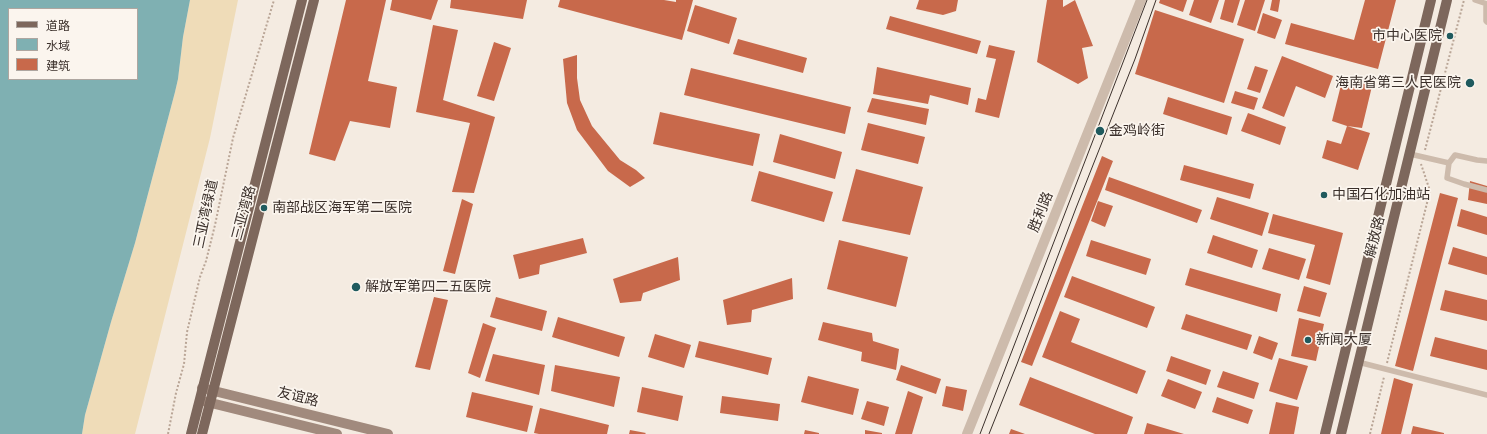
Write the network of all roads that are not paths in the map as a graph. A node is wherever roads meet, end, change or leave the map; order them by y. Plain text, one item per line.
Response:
1 (302, 0) edge
2 (314, 0) edge
3 (1141, 0) edge
4 (1431, 0) edge
5 (1447, 0) edge
6 (1475, 0) edge
7 (1486, 4) edge
8 (1487, 22) edge
9 (1410, 154) junction
10 (1487, 160) edge
11 (1449, 163) junction
12 (1487, 190) edge
13 (1358, 362) junction
14 (202, 388) junction
15 (213, 390) junction
16 (1487, 395) edge
17 (199, 400) junction
18 (210, 402) junction
19 (191, 434) edge
20 (202, 434) edge
21 (337, 434) edge
22 (388, 434) edge
23 (968, 434) edge
24 (1325, 434) edge
25 (1341, 434) edge

1 - 14 main road, 三亚湾路
2 - 15 main road, 三亚湾路
3 - 23 street, 胜利路
4 - 24 main road, 解放路
5 - 9 main road, 解放路
6 - 7 lane
7 - 8 lane
9 - 11 lane
9 - 13 main road, 解放路
10 - 11 lane
11 - 12 lane
13 - 16 lane
13 - 25 main road, 解放路
14 - 15 main road, 友谊路
14 - 17 main road, 三亚湾路
15 - 18 main road, 三亚湾路
15 - 22 main road, 友谊路
17 - 18 main road, 友谊路
17 - 19 main road, 三亚湾路
18 - 20 main road, 三亚湾路
18 - 21 main road, 友谊路

